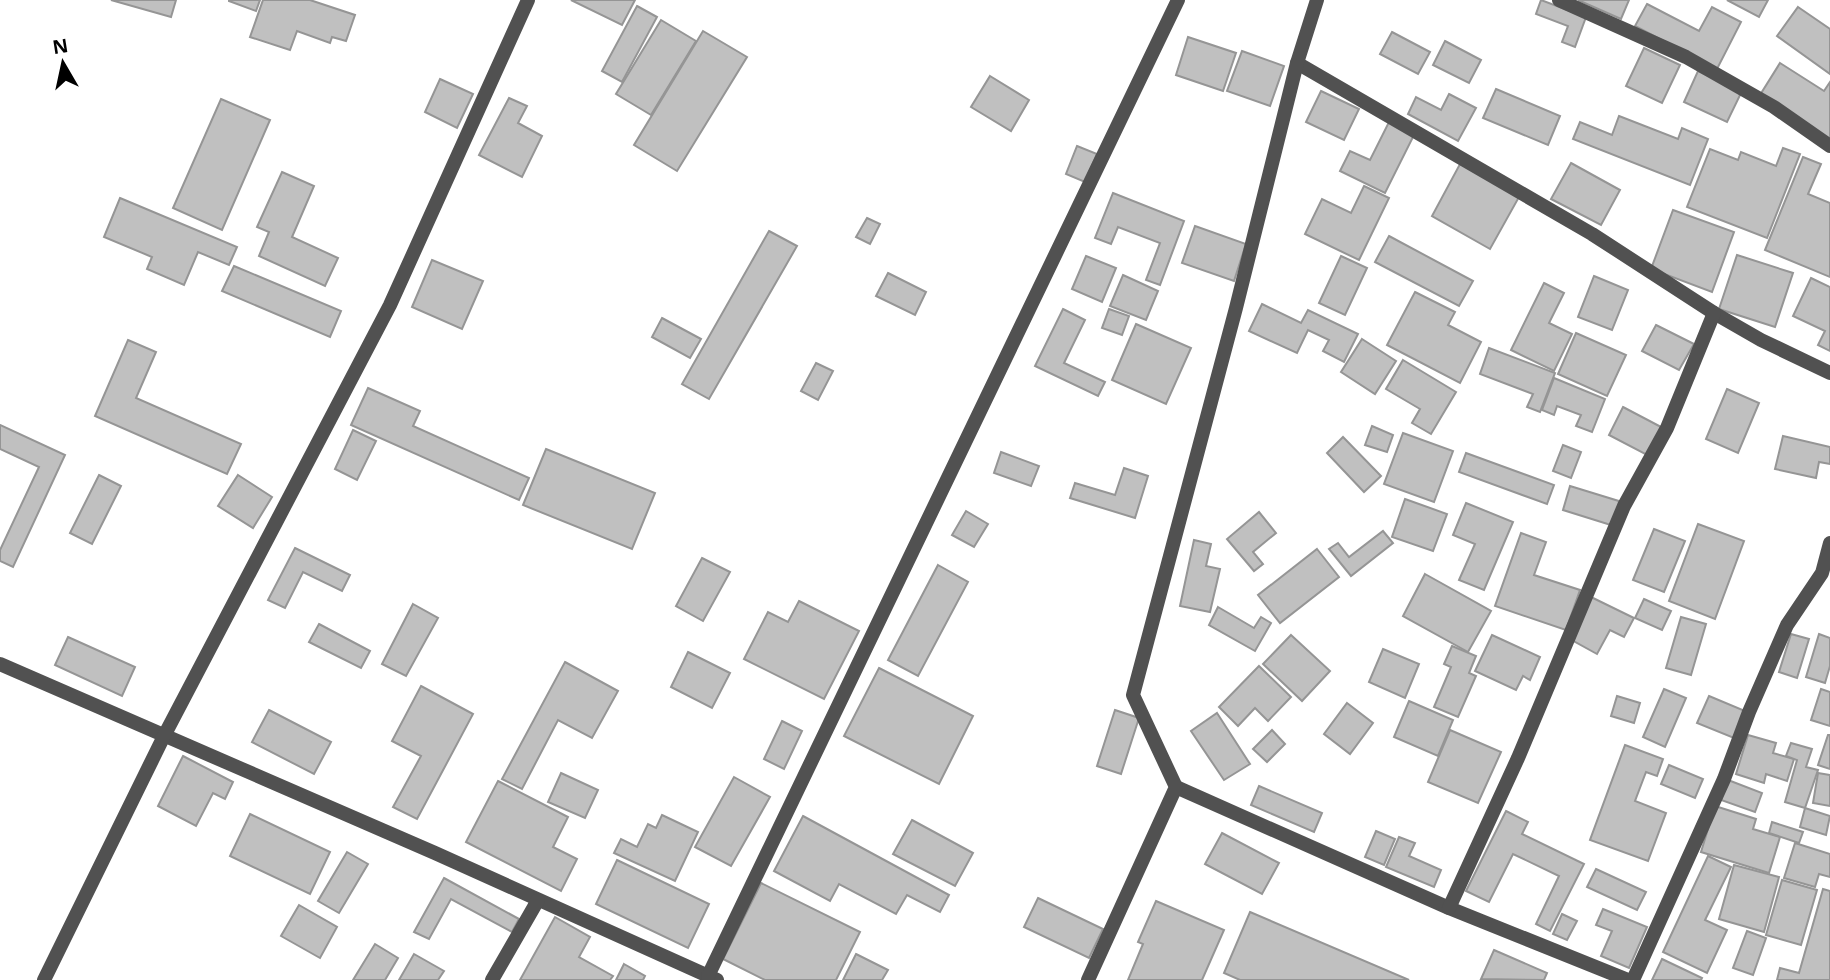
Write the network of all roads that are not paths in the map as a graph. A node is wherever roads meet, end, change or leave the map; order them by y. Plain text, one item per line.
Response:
1 (528, 0) edge
2 (1178, 0) edge
3 (1317, 0) edge
4 (1559, 0) edge
5 (1297, 63) junction
6 (1830, 146) edge
7 (1714, 313) junction
8 (1830, 373) edge
9 (1830, 543) edge
10 (0, 664) edge
11 (164, 736) junction
12 (1176, 788) junction
13 (538, 900) junction
14 (1449, 908) junction
15 (713, 978) edge
16 (44, 980) edge
17 (492, 980) edge
18 (1088, 980) edge
19 (1628, 980) edge
20 (1633, 980) edge

1 - 11 street
2 - 15 street
3 - 5 street
4 - 6 street
5 - 7 street
5 - 12 street
7 - 8 street
7 - 14 street
9 - 20 street
10 - 11 street
11 - 13 street
11 - 16 street
12 - 14 street
12 - 18 street
13 - 15 street
13 - 17 street
14 - 19 street

